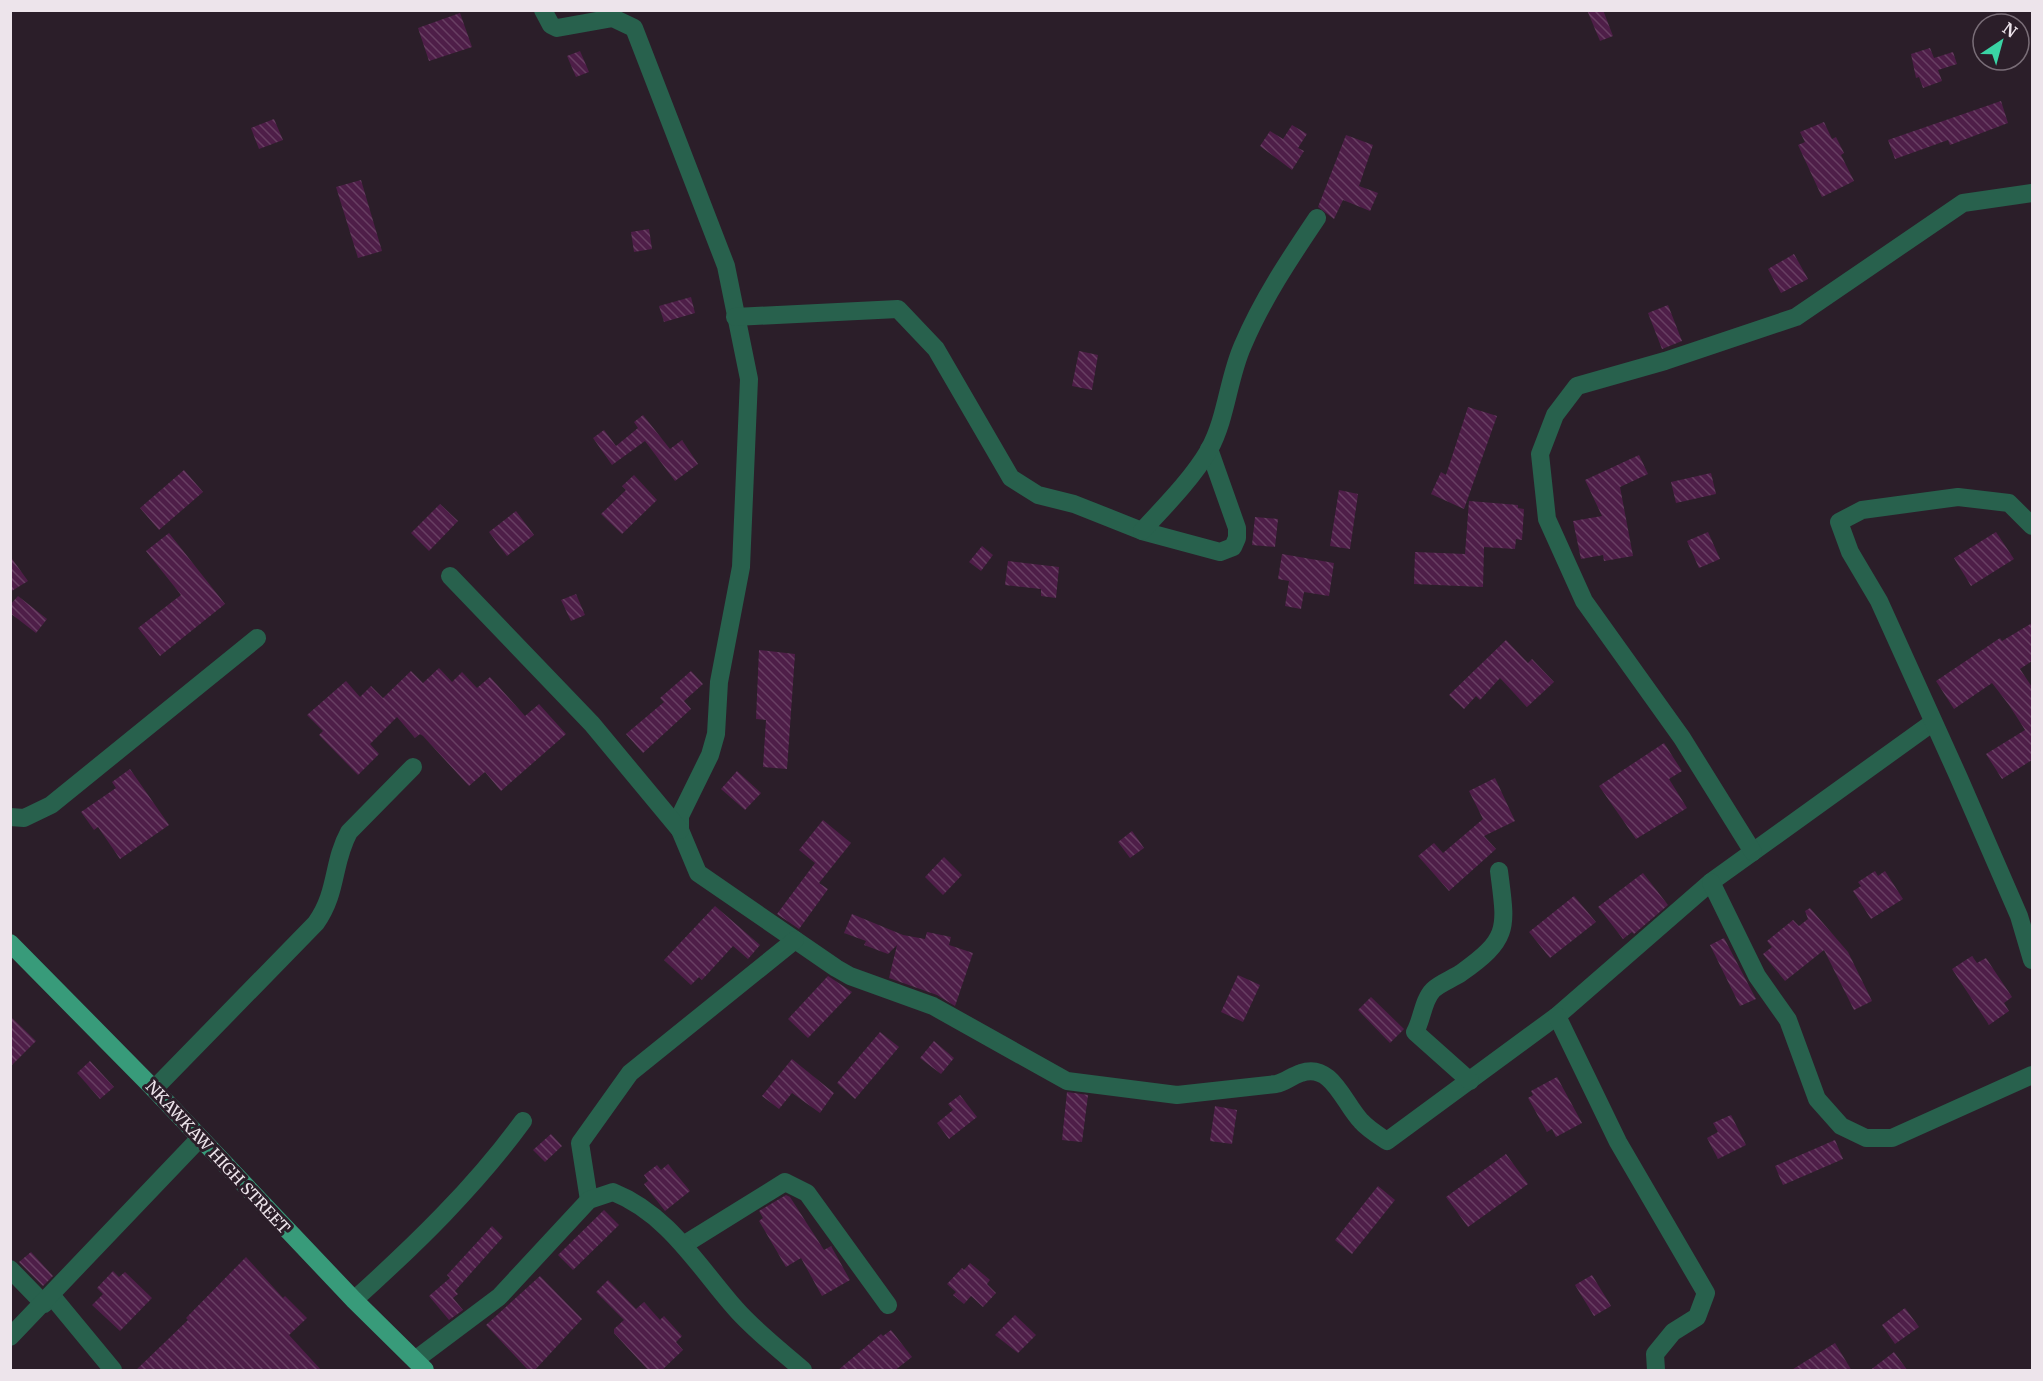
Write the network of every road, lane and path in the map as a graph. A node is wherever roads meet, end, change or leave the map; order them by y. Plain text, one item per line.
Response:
1 (543, 10) edge
2 (608, 15) edge
3 (2032, 193) edge
4 (1317, 218) dead end
5 (735, 317) junction
6 (1209, 449) junction
7 (2032, 526) edge
8 (1142, 531) junction
9 (450, 576) dead end
10 (257, 638) dead end
11 (1932, 723) junction
12 (413, 767) dead end
13 (10, 817) edge
14 (680, 830) junction
15 (1753, 852) junction
16 (1499, 871) dead end
17 (1711, 882) junction
18 (795, 940) junction
19 (10, 943) edge
20 (2032, 960) edge
21 (1557, 1016) junction
22 (2032, 1075) edge
23 (1470, 1081) junction
24 (154, 1089) junction
25 (523, 1120) dead end
26 (199, 1138) junction
27 (589, 1200) junction
28 (685, 1244) junction
29 (10, 1269) edge
30 (48, 1300) junction
31 (354, 1300) junction
32 (888, 1305) dead end
33 (10, 1337) edge
34 (420, 1365) edge
35 (113, 1371) edge
36 (803, 1371) edge
37 (1656, 1371) edge

1 - 2 street
2 - 5 street
3 - 15 street
4 - 6 street
5 - 8 street
5 - 14 street
6 - 8 street
6 - 8 street
7 - 11 street
9 - 14 street
10 - 13 street
11 - 15 street
11 - 20 street
12 - 24 street
14 - 18 street
15 - 17 street
16 - 23 street
17 - 21 street
17 - 22 street
18 - 23 street
18 - 27 street
19 - 24 main road, NKAWKAW HIGH STREET
21 - 23 street
21 - 37 street
24 - 26 main road, NKAWKAW HIGH STREET
25 - 31 street
26 - 30 street
26 - 31 main road, NKAWKAW HIGH STREET
27 - 28 street
27 - 34 street
28 - 32 street
28 - 36 street
29 - 30 street
30 - 33 street
30 - 35 street
31 - 34 main road, NKAWKAW HIGH STREET

